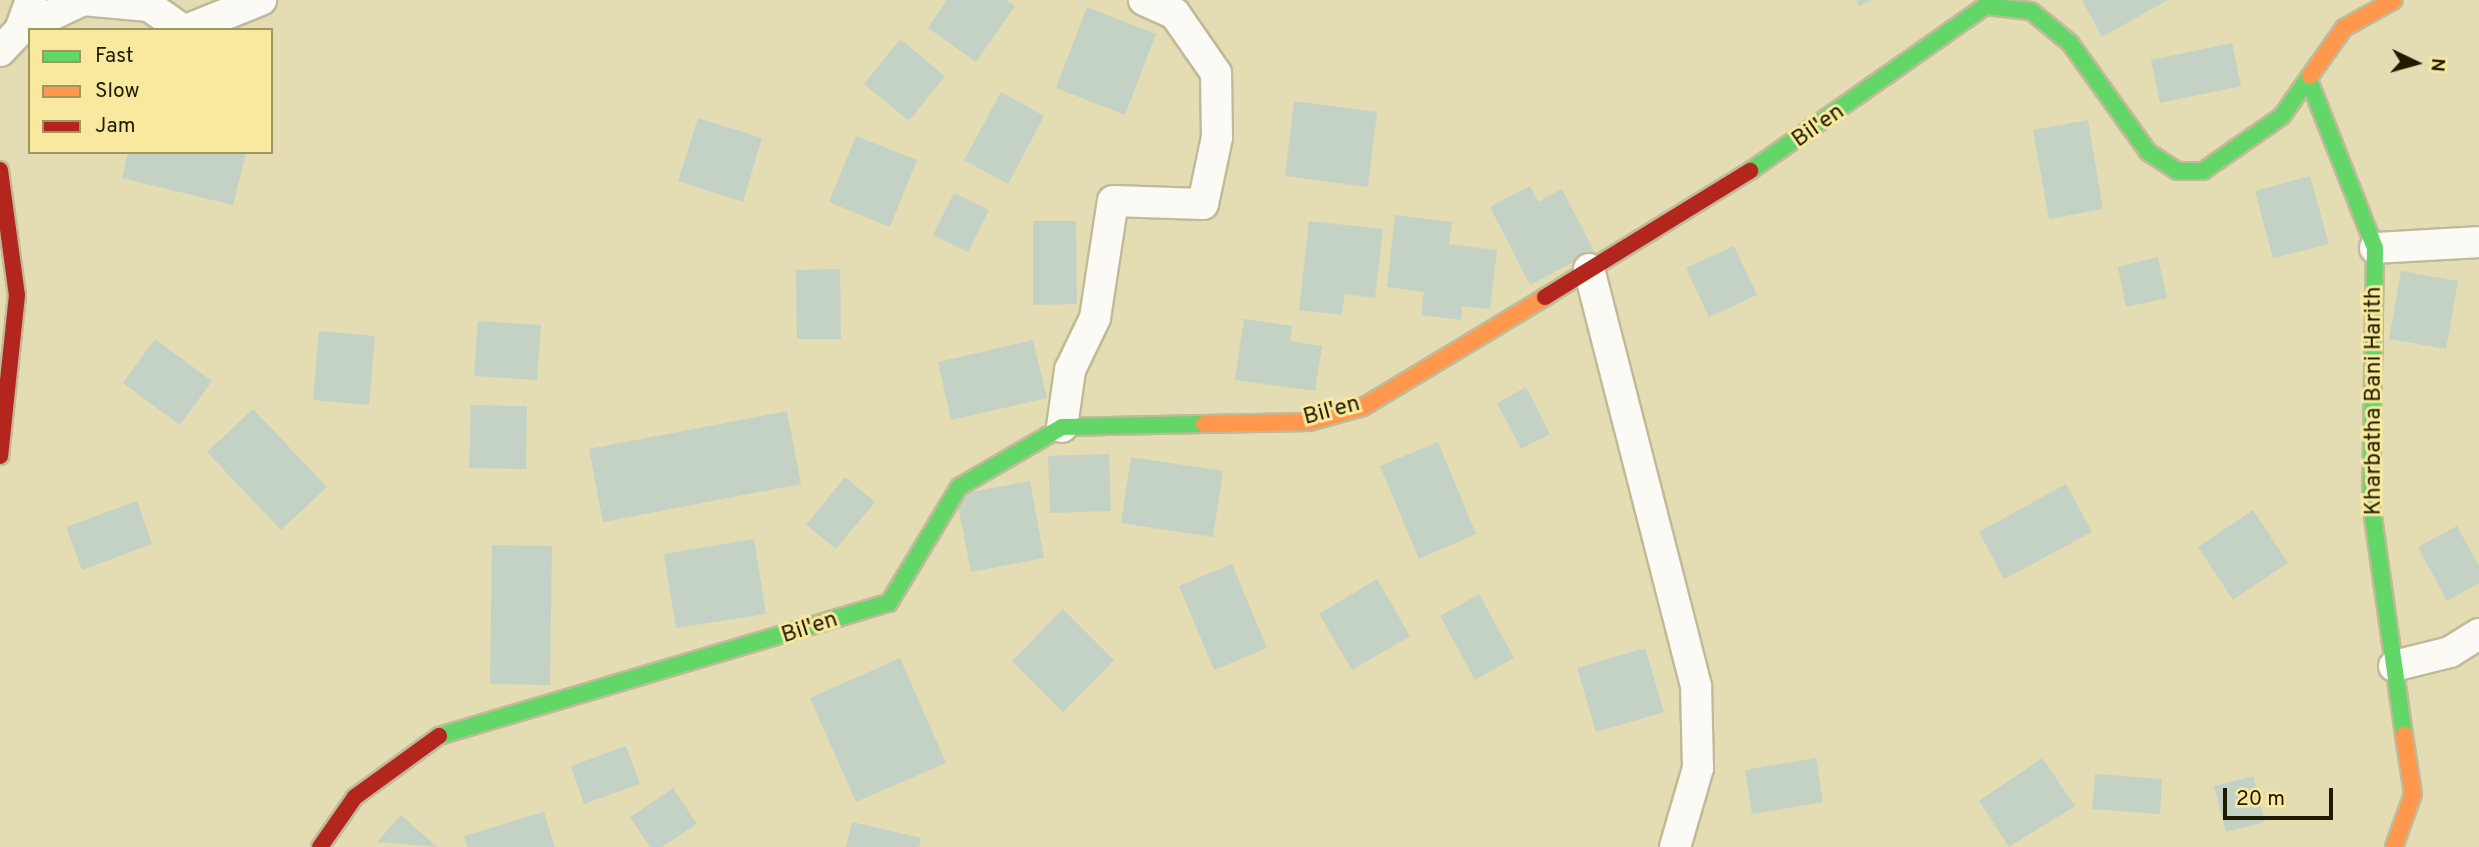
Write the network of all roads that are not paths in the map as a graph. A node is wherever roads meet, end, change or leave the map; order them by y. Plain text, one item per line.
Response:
1 (31, 0) edge
2 (83, 0) edge
3 (261, 0) edge
4 (1143, 0) edge
5 (2394, 0) edge
6 (1986, 3) edge
7 (33, 28) edge
8 (182, 28) edge
9 (190, 28) edge
10 (28, 31) edge
11 (10, 41) edge
12 (2310, 83) junction
13 (0, 170) edge
14 (2479, 242) edge
15 (2375, 248) junction
16 (1589, 269) junction
17 (1062, 427) junction
18 (0, 456) edge
19 (2479, 634) edge
20 (2394, 666) junction
21 (320, 847) edge
22 (1675, 847) edge
23 (2394, 847) edge

1 - 11 street
2 - 7 street
2 - 8 street
3 - 9 street
4 - 17 street
5 - 12 street
6 - 12 street, Bil'en
6 - 16 street, Bil'en
10 - 11 street
12 - 15 street, Kharbatha Bani Harith
13 - 18 street
14 - 15 street
15 - 20 street, Kharbatha Bani Harith
16 - 17 street, Bil'en
16 - 22 street
17 - 21 street, Bil'en
19 - 20 street
20 - 23 street, Kharbatha Bani Harith

